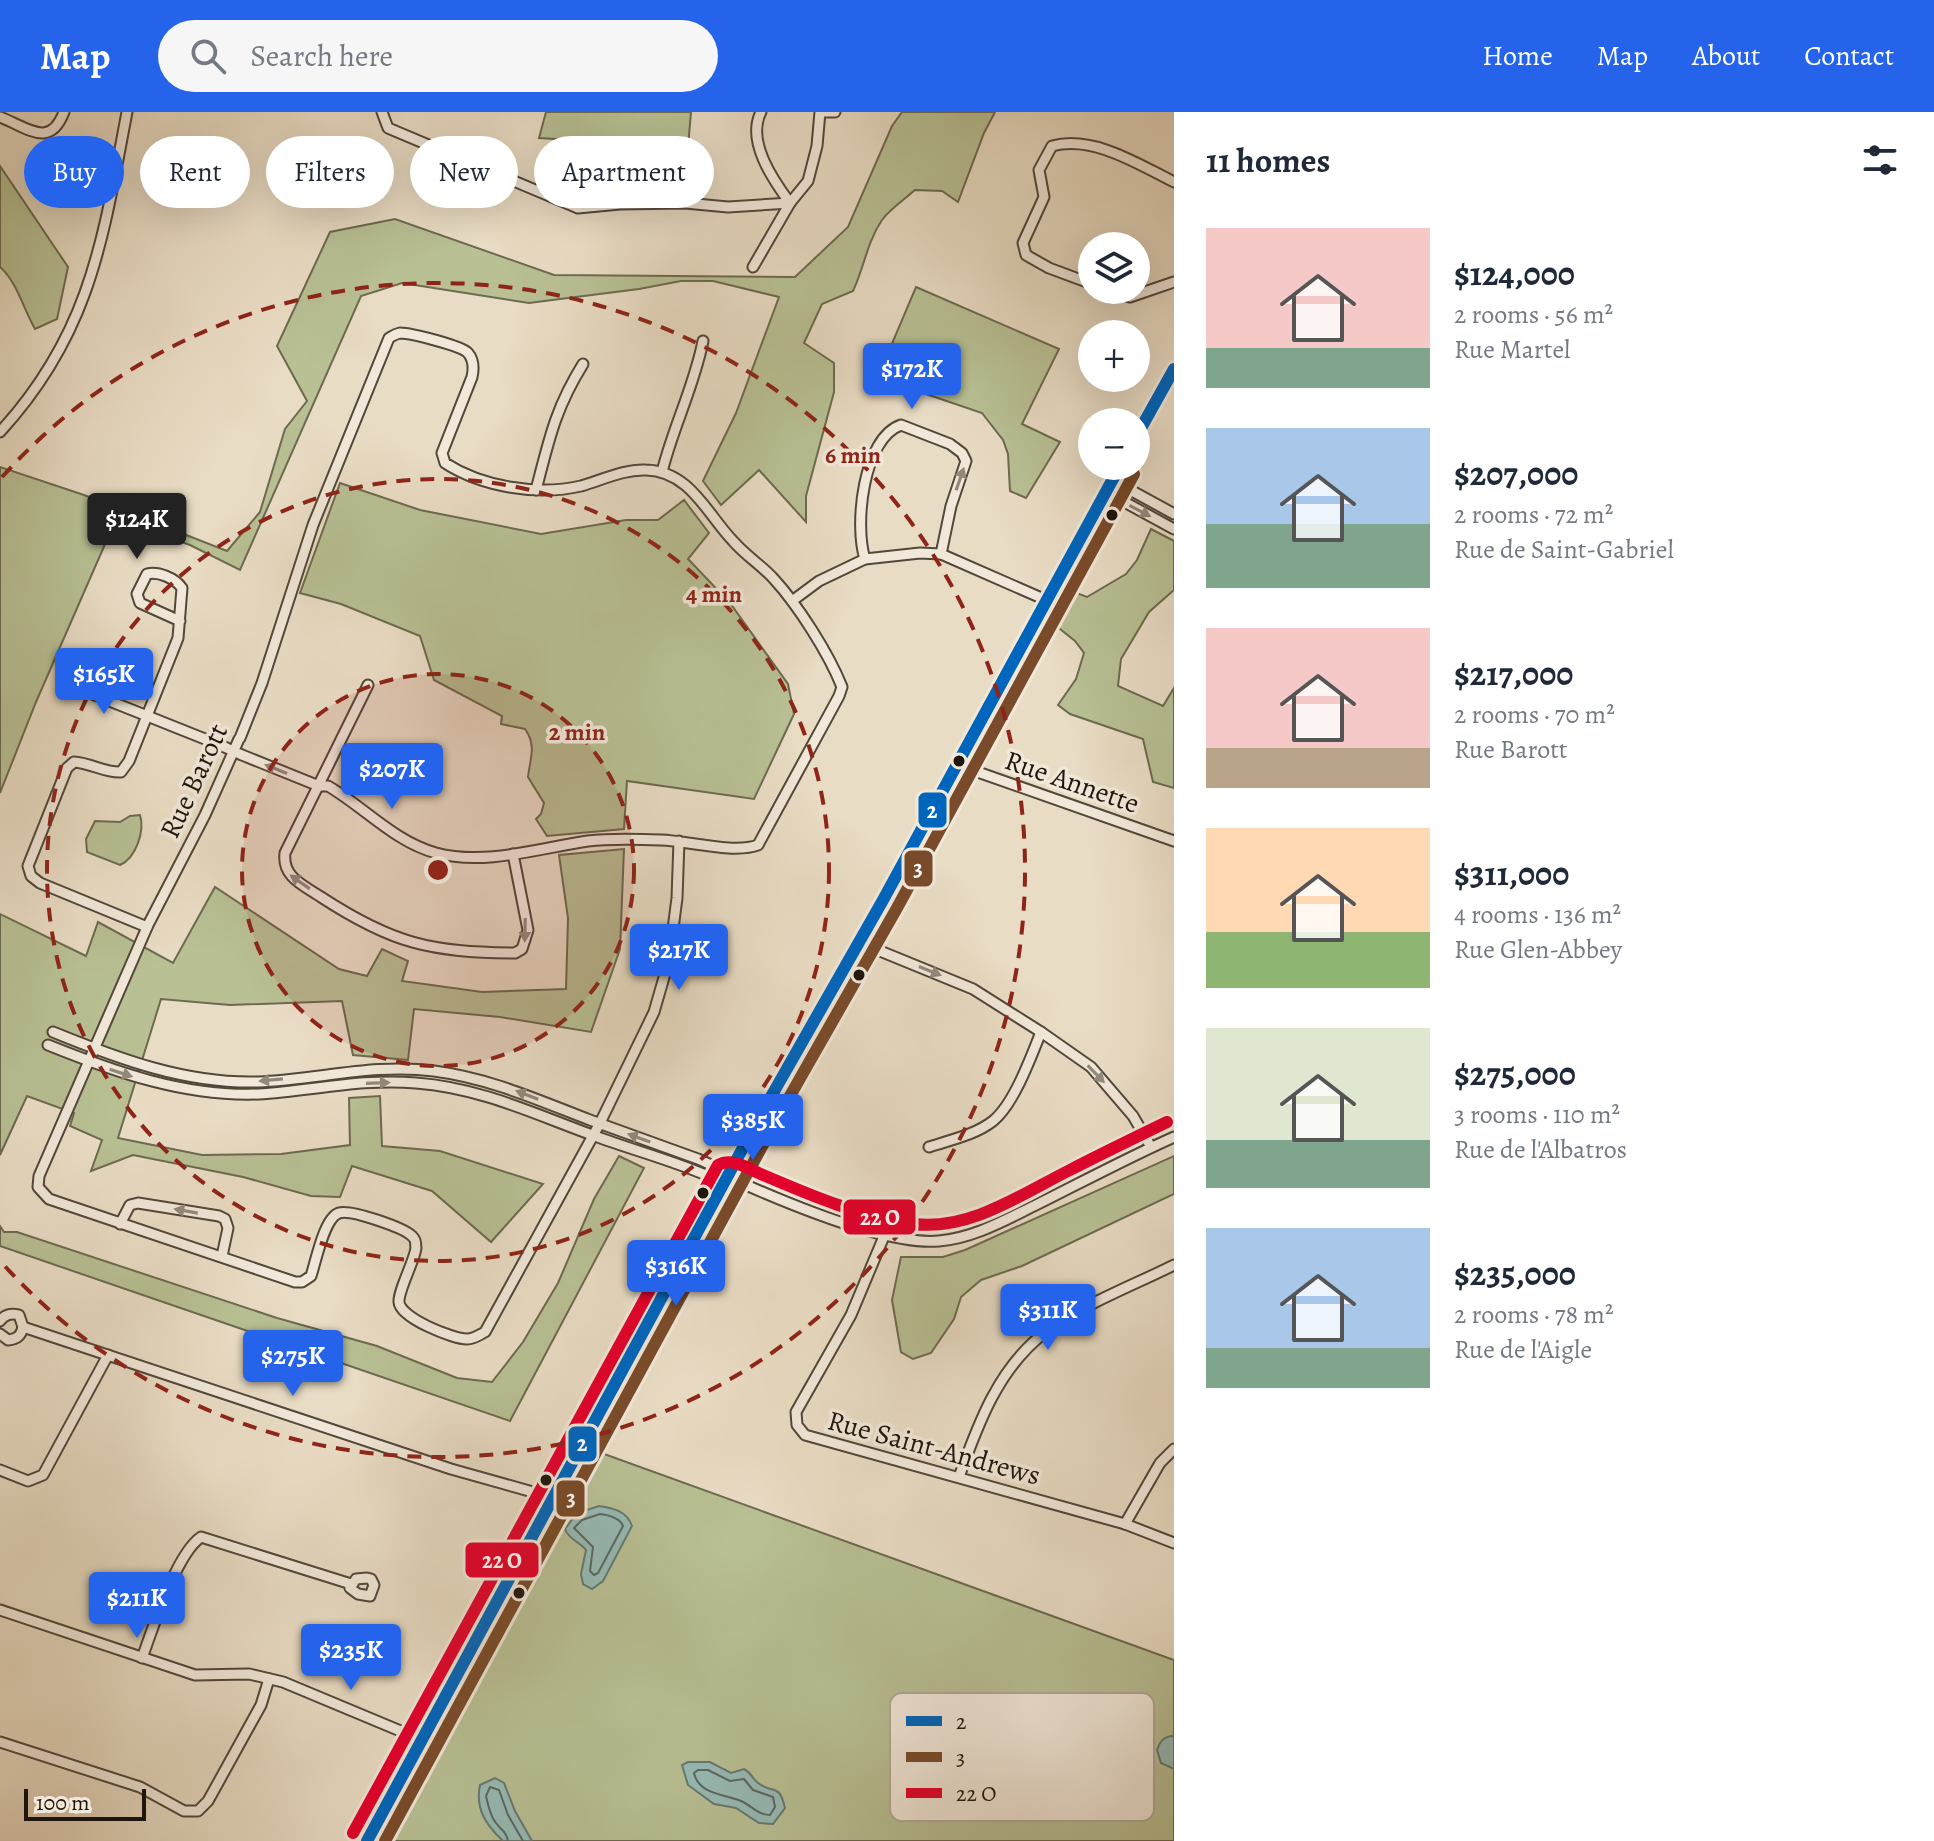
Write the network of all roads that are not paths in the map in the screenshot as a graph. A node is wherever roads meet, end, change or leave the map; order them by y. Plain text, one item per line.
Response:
1 (64, 112) edge
2 (127, 112) edge
3 (382, 112) edge
4 (761, 112) edge
5 (821, 112) edge
6 (835, 112) edge
7 (0, 117) edge
8 (1174, 182) edge
9 (790, 203) junction
10 (753, 267) dead end
11 (1078, 279) edge
12 (1174, 282) edge
13 (1150, 290) edge
14 (703, 341) dead end
15 (583, 364) dead end
16 (1174, 369) edge
17 (1150, 412) edge
18 (0, 432) edge
19 (662, 472) junction
20 (1112, 480) joint
21 (536, 490) junction
22 (1106, 492) junction
23 (1174, 514) edge
24 (1174, 529) edge
25 (941, 554) junction
26 (865, 559) junction
27 (1046, 600) junction
28 (792, 601) junction
29 (180, 621) junction
30 (368, 685) dead end
31 (72, 686) dead end
32 (148, 715) junction
33 (234, 751) junction
34 (955, 764) junction
35 (319, 786) junction
36 (679, 841) junction
37 (1174, 841) edge
38 (513, 854) junction
39 (147, 927) junction
40 (858, 942) junction
41 (53, 1032) dead end
42 (1041, 1032) junction
43 (48, 1045) dead end
44 (95, 1049) junction
45 (90, 1062) junction
46 (600, 1123) junction
47 (593, 1136) junction
48 (1174, 1137) edge
49 (929, 1147) dead end
50 (1151, 1147) junction
51 (728, 1177) junction
52 (120, 1224) junction
53 (885, 1234) junction
54 (222, 1256) junction
55 (1174, 1265) edge
56 (0, 1321) edge
57 (23, 1327) junction
58 (0, 1334) edge
59 (108, 1355) junction
60 (1174, 1449) edge
61 (0, 1470) edge
62 (959, 1477) junction
63 (554, 1498) junction
64 (1125, 1524) junction
65 (1174, 1543) edge
66 (351, 1584) dead end
67 (0, 1610) edge
68 (142, 1658) junction
69 (269, 1679) junction
70 (422, 1740) junction
71 (0, 1742) edge
72 (367, 1841) edge

1 - 7 street
2 - 18 street
3 - 9 street
4 - 9 street
5 - 6 street
5 - 9 street
8 - 11 street
9 - 10 street
12 - 13 street
14 - 19 street
15 - 21 street
16 - 17 street
19 - 21 street
19 - 28 street
20 - 22 street
20 - 23 street
21 - 33 street, Rue Barott
22 -> 24 street
22 - 27 street
25 - 26 street
25 -> 26 street
25 - 27 street
26 - 28 street
27 - 34 street
28 - 36 street
29 - 29 street
29 - 32 street
30 - 35 street
31 - 32 street
32 - 33 street
32 - 39 street
35 -> 33 street
33 - 39 street, Rue Barott
34 - 37 street, Rue Annette
34 - 40 street
35 - 38 street
38 -> 35 street
36 - 38 street
36 - 46 street, Rue Barott
39 - 44 street, Rue Barott
40 -> 42 street
40 - 51 street
41 - 44 street
42 - 49 street
42 -> 50 street
43 - 45 street
44 - 45 street, Rue Barott
46 -> 44 street
45 -> 47 street
45 - 52 street, Rue Barott
46 - 47 street, Rue Barott
51 -> 46 street
47 - 51 street
47 - 54 street, Rue Barott
48 - 50 street
50 - 53 street
51 - 53 street
51 - 63 street
52 - 54 street, Rue Barott
54 -> 52 street
53 - 62 street, Rue Saint-Andrews
55 - 62 street
56 - 57 street
57 - 58 street
57 - 59 street
59 - 61 street
59 - 63 street
60 - 64 street
62 - 64 street, Rue Saint-Andrews
63 - 70 street
64 - 65 street, Rue Saint-Andrews
66 - 68 street
67 - 68 street
68 - 69 street
69 - 70 street
69 - 71 street
70 - 72 street

